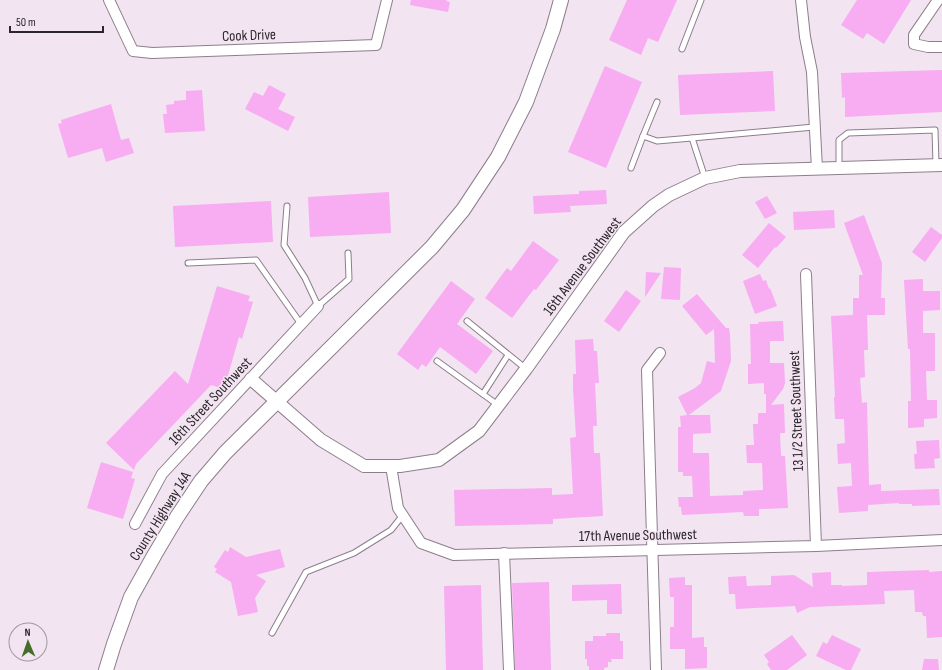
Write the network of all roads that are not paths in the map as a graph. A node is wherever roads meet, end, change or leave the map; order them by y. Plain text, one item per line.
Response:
1 (108, 0) edge
2 (387, 0) edge
3 (561, 0) edge
4 (701, 0) edge
5 (801, 0) edge
6 (938, 0) edge
7 (942, 47) edge
8 (682, 49) dead end
9 (657, 102) dead end
10 (814, 127) junction
11 (642, 136) junction
12 (692, 138) junction
13 (939, 165) edge
14 (631, 168) dead end
15 (839, 168) junction
16 (817, 169) junction
17 (705, 178) junction
18 (287, 206) dead end
19 (348, 253) dead end
20 (188, 263) dead end
21 (806, 274) dead end
22 (318, 306) junction
23 (467, 321) dead end
24 (301, 324) junction
25 (660, 353) dead end
26 (508, 355) junction
27 (436, 361) dead end
28 (526, 369) junction
29 (251, 379) junction
30 (483, 394) junction
31 (278, 402) junction
32 (498, 405) junction
33 (391, 466) junction
34 (403, 515) junction
35 (135, 524) dead end
36 (942, 540) edge
37 (816, 546) junction
38 (653, 550) junction
39 (504, 553) junction
40 (272, 632) dead end
41 (106, 670) edge
42 (510, 670) edge
43 (656, 670) edge

1 - 2 street, Cook Drive
3 - 31 main road, County Highway 14A
4 - 8 lane
5 - 10 street
6 - 7 street
9 - 11 lane
10 - 12 lane
10 - 16 street
11 - 12 lane
11 - 14 lane
12 - 17 lane
13 - 15 street, 16th Avenue Southwest
13 - 15 lane
15 - 16 street, 16th Avenue Southwest
16 - 17 street, 16th Avenue Southwest
17 - 28 street, 16th Avenue Southwest
18 - 22 lane
19 - 22 lane
20 - 24 lane
21 - 37 street, 13 1/2 Street Southwest
22 - 24 street, 16th Street Southwest
23 - 26 lane
24 - 29 street, 16th Street Southwest
25 - 38 street
26 - 28 lane
26 - 30 lane
27 - 30 lane
28 - 32 street, 16th Avenue Southwest
29 - 31 street, 16th Avenue Southwest
29 - 35 street, 16th Street Southwest
30 - 32 lane
31 - 33 street, 16th Avenue Southwest
31 - 41 main road, County Highway 14A
32 - 33 street, 16th Avenue Southwest
33 - 34 street, 17th Avenue Southwest
34 - 39 street, 17th Avenue Southwest
34 - 40 lane
36 - 37 street, 17th Avenue Southwest
37 - 38 street, 17th Avenue Southwest
38 - 39 street, 17th Avenue Southwest
38 - 43 street
39 - 42 street

